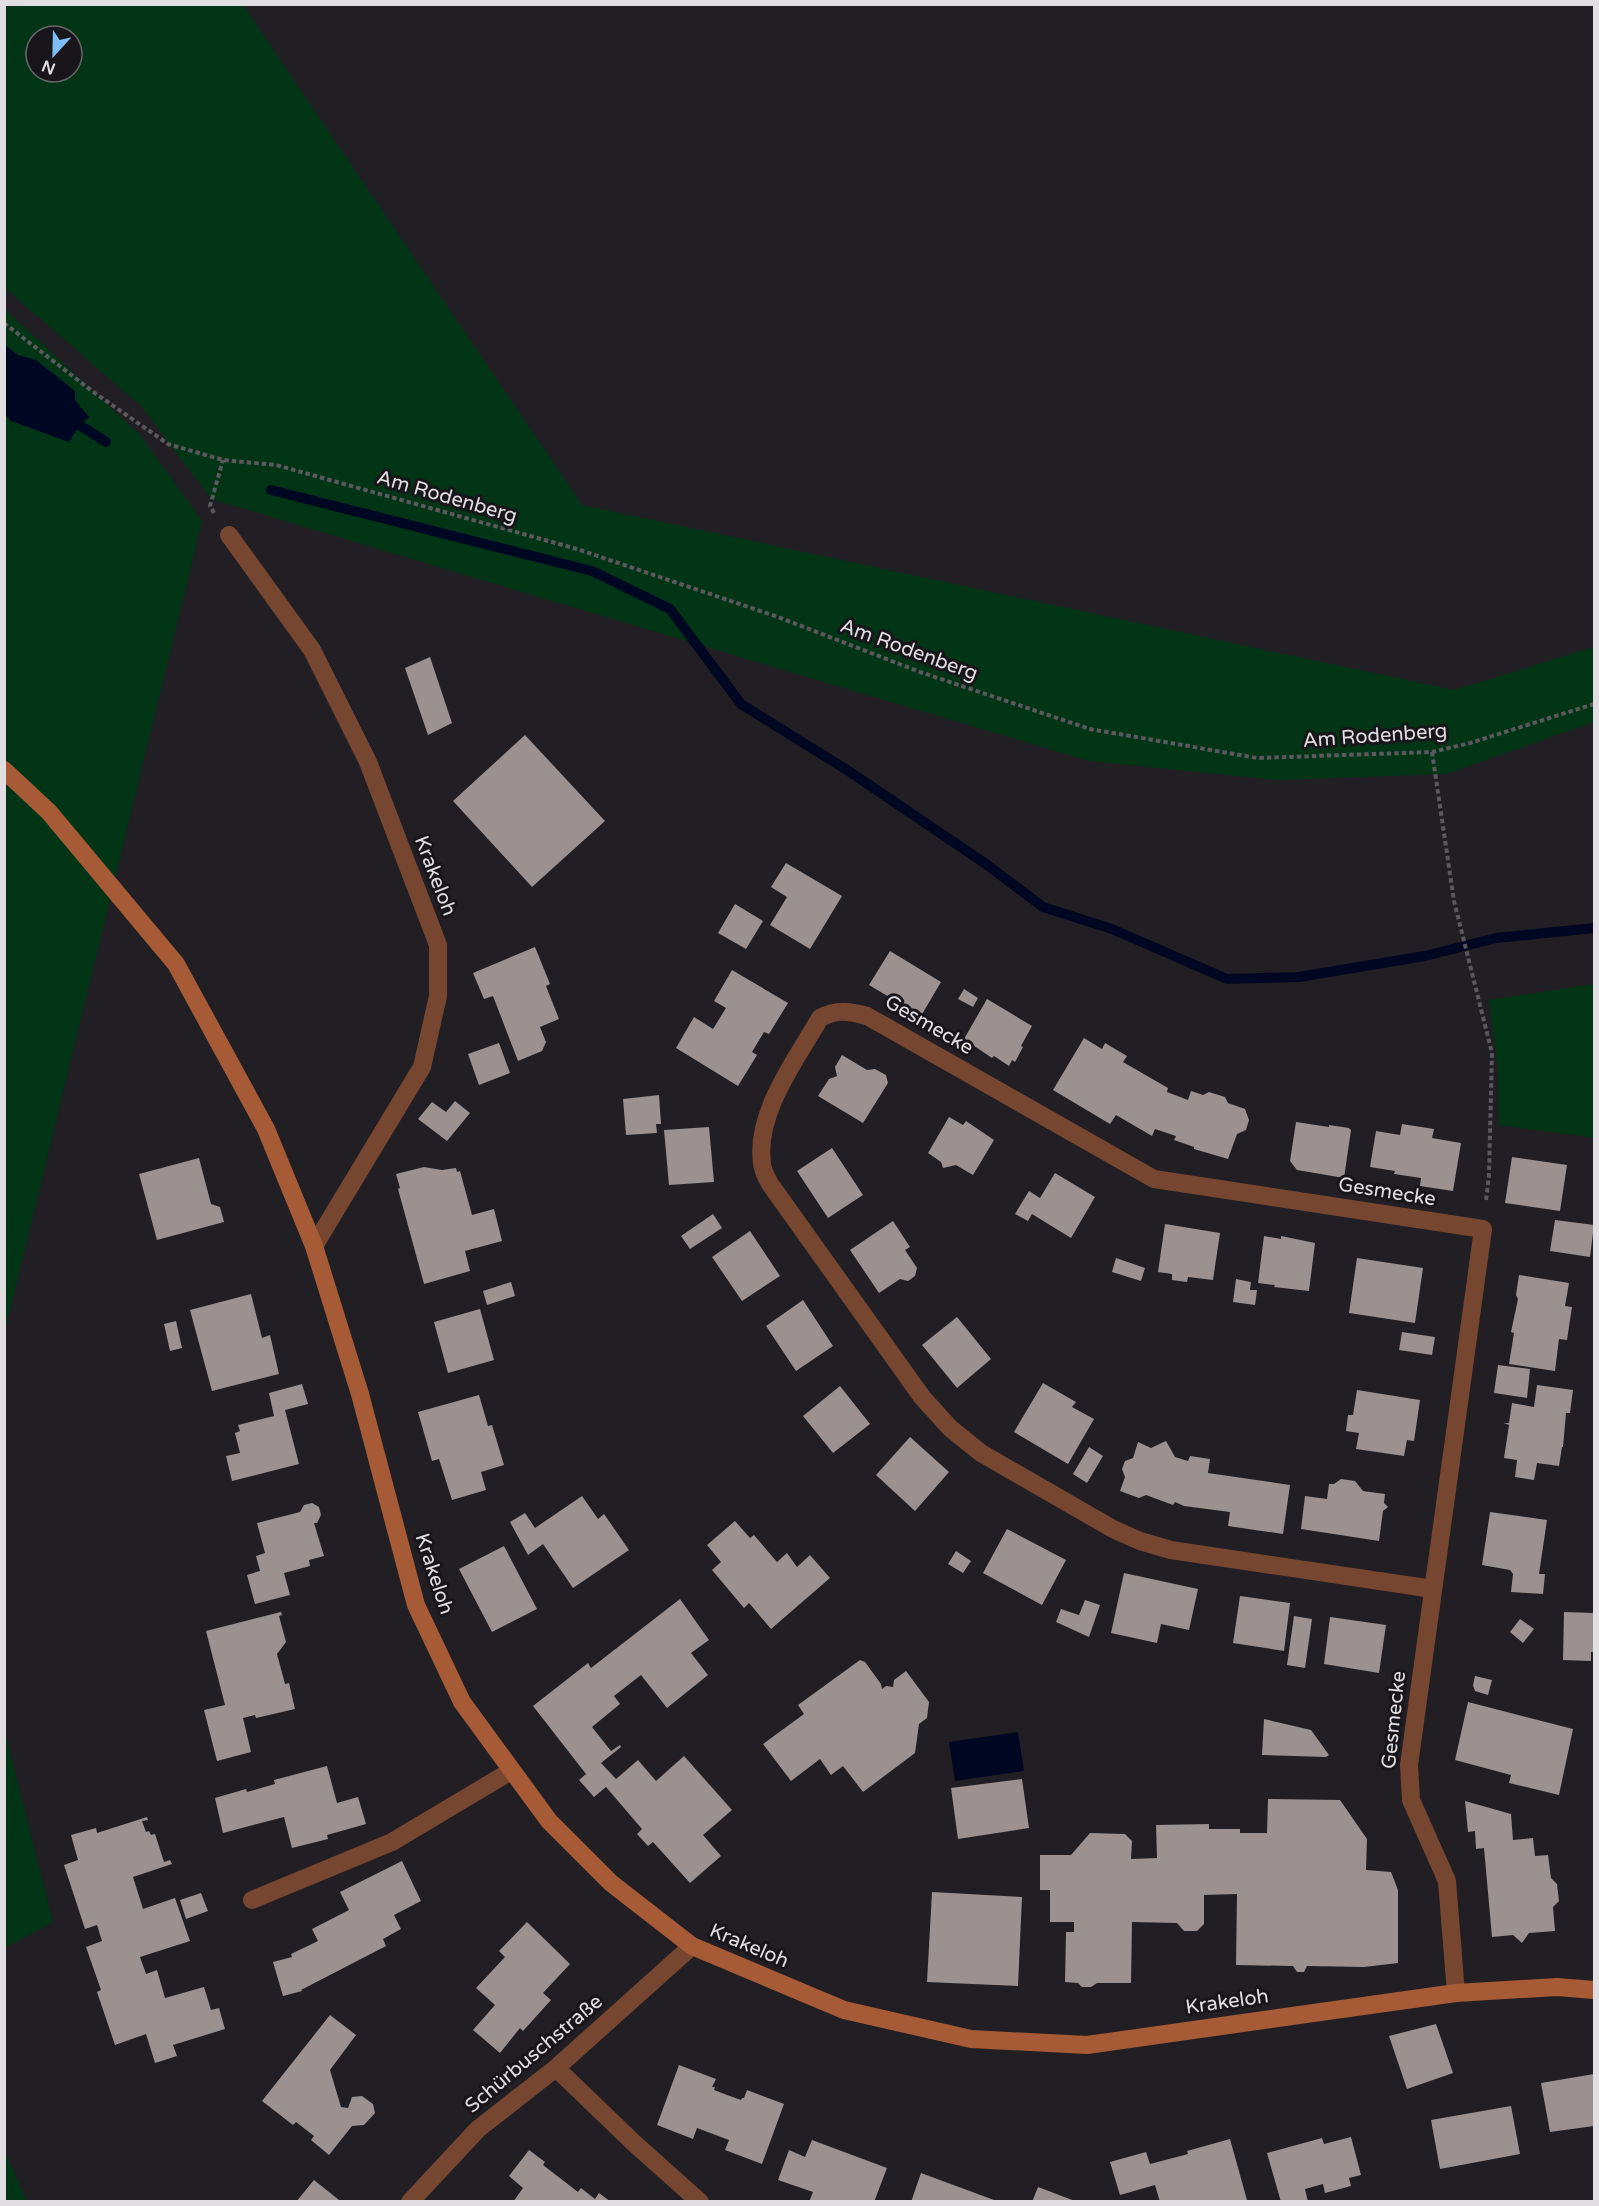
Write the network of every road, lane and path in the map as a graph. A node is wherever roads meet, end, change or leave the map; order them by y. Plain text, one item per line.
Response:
1 (4, 323) edge
2 (224, 460) junction
3 (229, 535) joint
4 (1594, 704) edge
5 (1432, 752) junction
6 (4, 770) edge
7 (1483, 1229) junction
8 (314, 1246) junction
9 (1433, 1589) junction
10 (511, 1772) junction
11 (252, 1900) dead end
12 (692, 1946) junction
13 (1594, 1990) edge
14 (1456, 1993) junction
15 (556, 2068) junction
16 (410, 2202) edge
17 (700, 2202) edge

1 - 2 path, Am Rodenberg
2 - 3 path
2 - 5 path, Am Rodenberg
3 - 8 street, Krakeloh
4 - 5 path, Am Rodenberg
5 - 7 path
6 - 8 street, Krakeloh
7 - 9 street, Gesmecke
7 - 9 street, Gesmecke
8 - 10 street, Krakeloh
9 - 14 street, Gesmecke
10 - 11 street
10 - 12 street, Krakeloh
12 - 14 street, Krakeloh
12 - 15 street, Schürbuschstraße
13 - 14 street, Krakeloh
15 - 16 street, Schürbuschstraße
15 - 17 street

